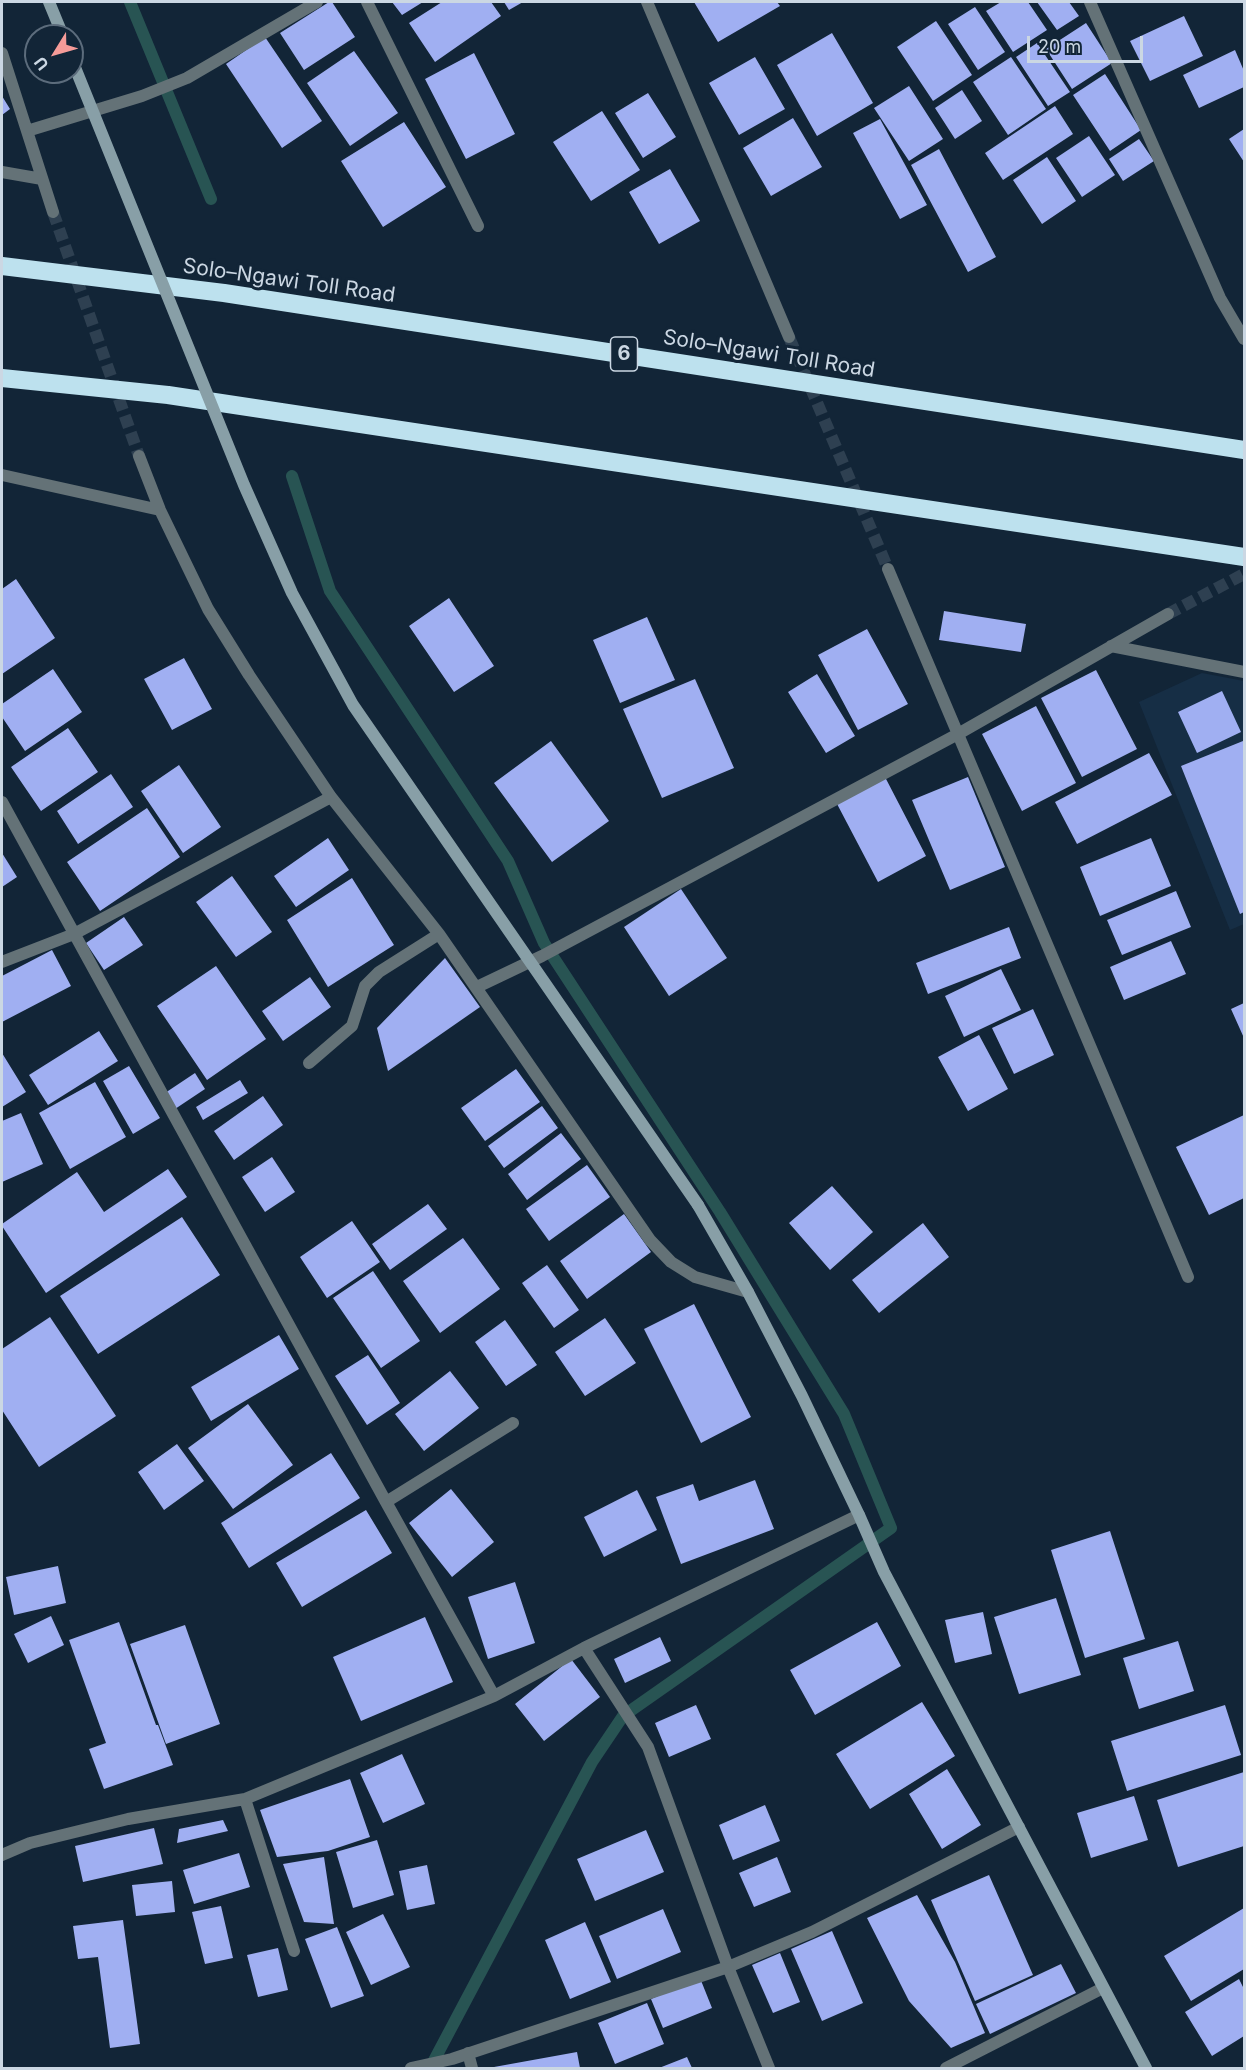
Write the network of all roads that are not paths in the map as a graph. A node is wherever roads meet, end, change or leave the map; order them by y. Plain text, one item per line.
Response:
1 (49, 2) edge
2 (317, 2) edge
3 (367, 2) edge
4 (647, 2) edge
5 (1090, 2) edge
6 (58, 24) edge
7 (2, 53) edge
8 (82, 84) edge
9 (27, 131) junction
10 (2, 172) edge
11 (42, 179) junction
12 (53, 212) tunnel mouth
13 (478, 226) dead end
14 (2, 266) edge
15 (789, 337) tunnel mouth
16 (1245, 339) edge
17 (2, 378) edge
18 (1245, 450) edge
19 (140, 456) tunnel mouth
20 (2, 475) edge
21 (160, 510) junction
22 (1245, 557) edge
23 (888, 569) tunnel mouth
24 (1168, 614) tunnel mouth
25 (1111, 646) junction
26 (1245, 672) edge
27 (958, 734) junction
28 (331, 797) junction
29 (2, 802) edge
30 (74, 934) junction
31 (439, 934) junction
32 (2, 962) edge
33 (477, 987) junction
34 (309, 1063) dead end
35 (1188, 1277) dead end
36 (748, 1292) junction
37 (513, 1424) dead end
38 (386, 1502) junction
39 (859, 1515) junction
40 (584, 1648) junction
41 (494, 1696) junction
42 (245, 1799) junction
43 (1019, 1827) junction
44 (2, 1855) edge
45 (294, 1951) dead end
46 (728, 1967) junction
47 (1103, 1988) junction
48 (468, 2053) junction
49 (411, 2068) edge
50 (472, 2068) edge
51 (769, 2068) edge
52 (946, 2068) edge
53 (1146, 2068) edge

1 - 6 main road
2 - 9 street
3 - 13 street
4 - 15 street
5 - 16 street
7 - 9 street
8 - 36 main road, bridge
9 - 11 street
10 - 11 street
11 - 12 street
14 - 18 highway, Solo–Ngawi Toll Road / 6
17 - 22 highway
19 - 21 street
20 - 21 street
21 - 28 street
23 - 27 street
24 - 25 street
25 - 26 street
25 - 27 street
27 - 33 street
27 - 35 street
28 - 30 street
28 - 31 street
29 - 30 street
30 - 32 street
30 - 38 street
31 - 33 street
31 - 34 street
33 - 36 street
36 - 39 main road
37 - 38 street
38 - 41 street
39 - 40 street
39 - 43 main road
40 - 41 street
40 - 46 street
41 - 42 street
42 - 44 street
42 - 45 street
43 - 46 street
43 - 47 main road
46 - 48 street
46 - 51 street
47 - 52 street
47 - 53 main road
48 - 49 street
48 - 50 street

